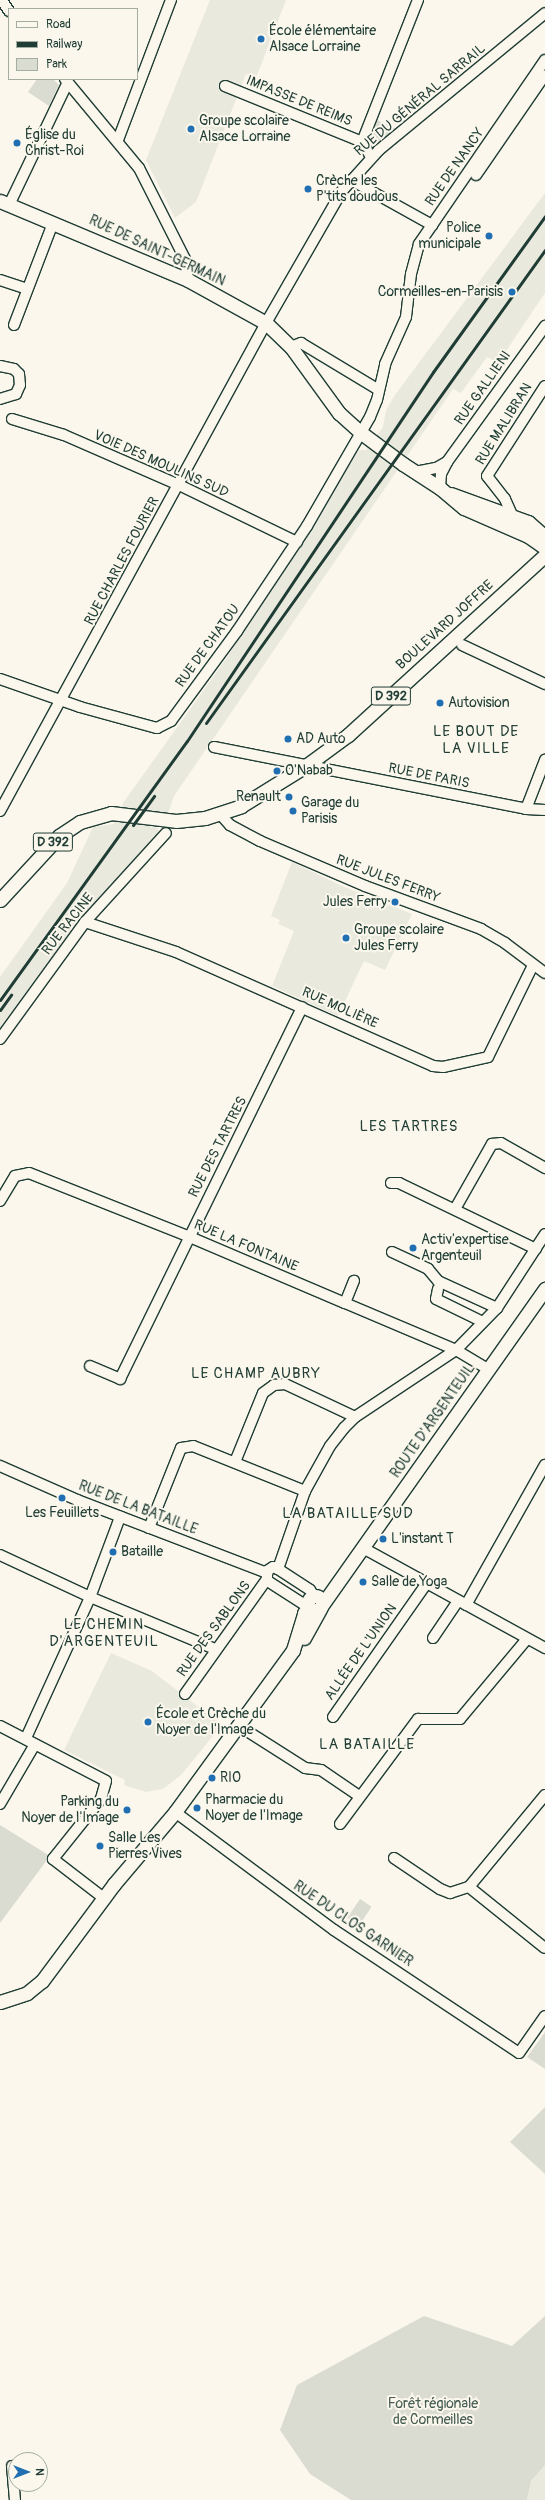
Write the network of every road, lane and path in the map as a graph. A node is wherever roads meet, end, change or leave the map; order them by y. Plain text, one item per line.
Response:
1 (2, 0) edge
2 (171, 0) edge
3 (418, 0) edge
4 (8, 9) edge
5 (545, 13) edge
6 (545, 60) edge
7 (545, 75) edge
8 (66, 81) edge
9 (225, 86) dead end
10 (118, 140) junction
11 (362, 142) junction
12 (371, 157) junction
13 (476, 174) dead end
14 (351, 180) junction
15 (4, 203) edge
16 (54, 223) junction
17 (432, 225) junction
18 (0, 280) edge
19 (188, 280) junction
20 (27, 289) junction
21 (266, 323) junction
22 (14, 325) dead end
23 (543, 328) edge
24 (291, 347) junction
25 (0, 366) edge
26 (545, 386) edge
27 (379, 390) junction
28 (0, 399) edge
29 (12, 418) dead end
30 (360, 432) junction
31 (447, 462) junction
32 (415, 472) junction
33 (178, 485) junction
34 (444, 491) junction
35 (513, 516) junction
36 (545, 537) edge
37 (296, 542) junction
38 (545, 548) edge
39 (545, 555) edge
40 (462, 645) dead end
41 (0, 679) edge
42 (545, 684) edge
43 (63, 700) junction
44 (214, 747) dead end
45 (545, 760) edge
46 (307, 765) junction
47 (526, 809) junction
48 (545, 810) edge
49 (0, 811) edge
50 (220, 814) junction
51 (166, 833) dead end
52 (0, 900) edge
53 (85, 922) junction
54 (533, 964) junction
55 (545, 973) edge
56 (302, 1007) junction
57 (0, 1039) edge
58 (545, 1168) edge
59 (390, 1184) dead end
60 (0, 1201) edge
61 (455, 1209) junction
62 (545, 1234) edge
63 (190, 1237) junction
64 (536, 1249) junction
65 (392, 1252) dead end
66 (354, 1281) dead end
67 (438, 1289) dead end
68 (545, 1289) edge
69 (345, 1303) junction
70 (497, 1308) junction
71 (483, 1322) junction
72 (456, 1350) junction
73 (90, 1366) dead end
74 (489, 1370) junction
75 (355, 1417) junction
76 (235, 1462) junction
77 (545, 1465) edge
78 (0, 1466) edge
79 (305, 1491) junction
80 (120, 1517) junction
81 (149, 1528) junction
82 (363, 1548) junction
83 (0, 1554) edge
84 (278, 1569) junction
85 (267, 1576) junction
86 (426, 1584) junction
87 (90, 1597) junction
88 (315, 1602) junction
89 (462, 1603) junction
90 (433, 1638) dead end
91 (526, 1640) junction
92 (545, 1648) edge
93 (215, 1649) junction
94 (184, 1694) dead end
95 (333, 1717) dead end
96 (0, 1726) edge
97 (247, 1731) dead end
98 (26, 1738) junction
99 (35, 1744) junction
100 (545, 1795) edge
101 (359, 1796) junction
102 (0, 1804) edge
103 (176, 1812) junction
104 (340, 1824) dead end
105 (394, 1858) dead end
106 (469, 1887) junction
107 (105, 1898) junction
108 (545, 1948) edge
109 (0, 2002) edge
110 (545, 2016) edge

1 - 4 street
2 - 10 street
3 - 11 street
5 - 12 street, RUE DU GÉNÉRAL SARRAIL
6 - 17 street, RUE DE NANCY
7 - 13 street
8 - 10 street
8 - 15 street
9 - 11 street, IMPASSE DE REIMS
10 - 19 street
11 - 12 street
12 - 14 street, RUE DU GÉNÉRAL SARRAIL
14 - 17 street
14 - 21 street, RUE DU GÉNÉRAL SARRAIL
15 - 16 main road, RUE DE SAINT-GERMAIN
16 - 19 main road, RUE DE SAINT-GERMAIN
16 - 20 street
17 - 27 street, RUE DE NANCY
18 - 20 street
19 - 21 main road, RUE DE SAINT-GERMAIN
20 - 22 street
21 - 24 main road, RUE DE SAINT-GERMAIN
21 - 33 street, RUE CHARLES FOURIER
23 - 31 street, RUE GALLIENI
24 - 27 street
24 - 30 main road, RUE DE SAINT-GERMAIN
25 - 28 street
26 - 35 street, RUE MALIBRAN
27 - 30 street, RUE DE NANCY
29 - 33 street, VOIE DES MOULINS SUD
30 - 32 main road, RUE DE SAINT-GERMAIN
30 - 37 street, RUE DE CHATOU
31 - 32 street
31 - 34 street, RUE GALLIENI
32 - 34 main road, RUE DE SAINT-GERMAIN
33 - 37 street, VOIE DES MOULINS SUD
33 - 43 street, RUE CHARLES FOURIER
34 - 35 main road, RUE DE SAINT-GERMAIN
34 - 38 main road, RUE DE SAINT-GERMAIN
35 - 36 main road, RUE DE SAINT-GERMAIN
37 - 43 street, RUE DE CHATOU
39 - 46 main road, BOULEVARD JOFFRE / D 392
40 - 42 street
41 - 43 street, RUE DE CHATOU
43 - 49 street, RUE CHARLES FOURIER
44 - 46 street, RUE DE PARIS
45 - 47 street
46 - 47 street, RUE DE PARIS
46 - 50 main road, BOULEVARD JOFFRE / D 392
47 - 48 street, RUE DE PARIS
50 - 52 main road, BOULEVARD JOFFRE / D 392
50 - 54 street, RUE JULES FERRY
51 - 53 street, RUE RACINE
53 - 56 street, RUE MOLIÈRE
53 - 57 street, RUE RACINE
54 - 55 street, RUE JULES FERRY
54 - 56 street, RUE MOLIÈRE
56 - 63 street, RUE DES TARTRES
58 - 61 street
59 - 61 street
60 - 63 street, RUE LA FONTAINE
61 - 64 street
62 - 64 street
63 - 69 street, RUE LA FONTAINE
63 - 73 street, RUE DES TARTRES
64 - 70 street
65 - 70 street
66 - 69 street
67 - 71 street
68 - 74 main road, ROUTE D'ARGENTEUIL
69 - 72 street, RUE LA FONTAINE
70 - 71 street
71 - 72 street
72 - 74 street, RUE LA FONTAINE
72 - 75 street
74 - 82 main road, ROUTE D'ARGENTEUIL
75 - 76 street
75 - 79 street
76 - 79 street
76 - 81 street
77 - 89 street
78 - 80 street, RUE DE LA BATAILLE
79 - 84 street
80 - 81 street, RUE DE LA BATAILLE
80 - 87 street
81 - 85 street, RUE DE LA BATAILLE
82 - 86 street
82 - 88 main road, ROUTE D'ARGENTEUIL
83 - 87 street
84 - 85 street
84 - 88 street
85 - 88 street, RUE DE LA BATAILLE
85 - 93 street, RUE DES SABLONS
86 - 89 street
86 - 95 street, ALLÉE DE L'UNION
87 - 93 street
87 - 98 street
88 - 103 main road, ROUTE D'ARGENTEUIL
89 - 90 street
89 - 91 street
91 - 92 street
91 - 101 street
93 - 94 street, RUE DES SABLONS
96 - 98 street
97 - 101 street
98 - 99 street
99 - 102 street
99 - 107 street
100 - 106 street
101 - 104 street
103 - 107 main road, ROUTE D'ARGENTEUIL
103 - 110 street, RUE DU CLOS GARNIER
105 - 106 street
106 - 108 street
107 - 109 main road, ROUTE D'ARGENTEUIL

